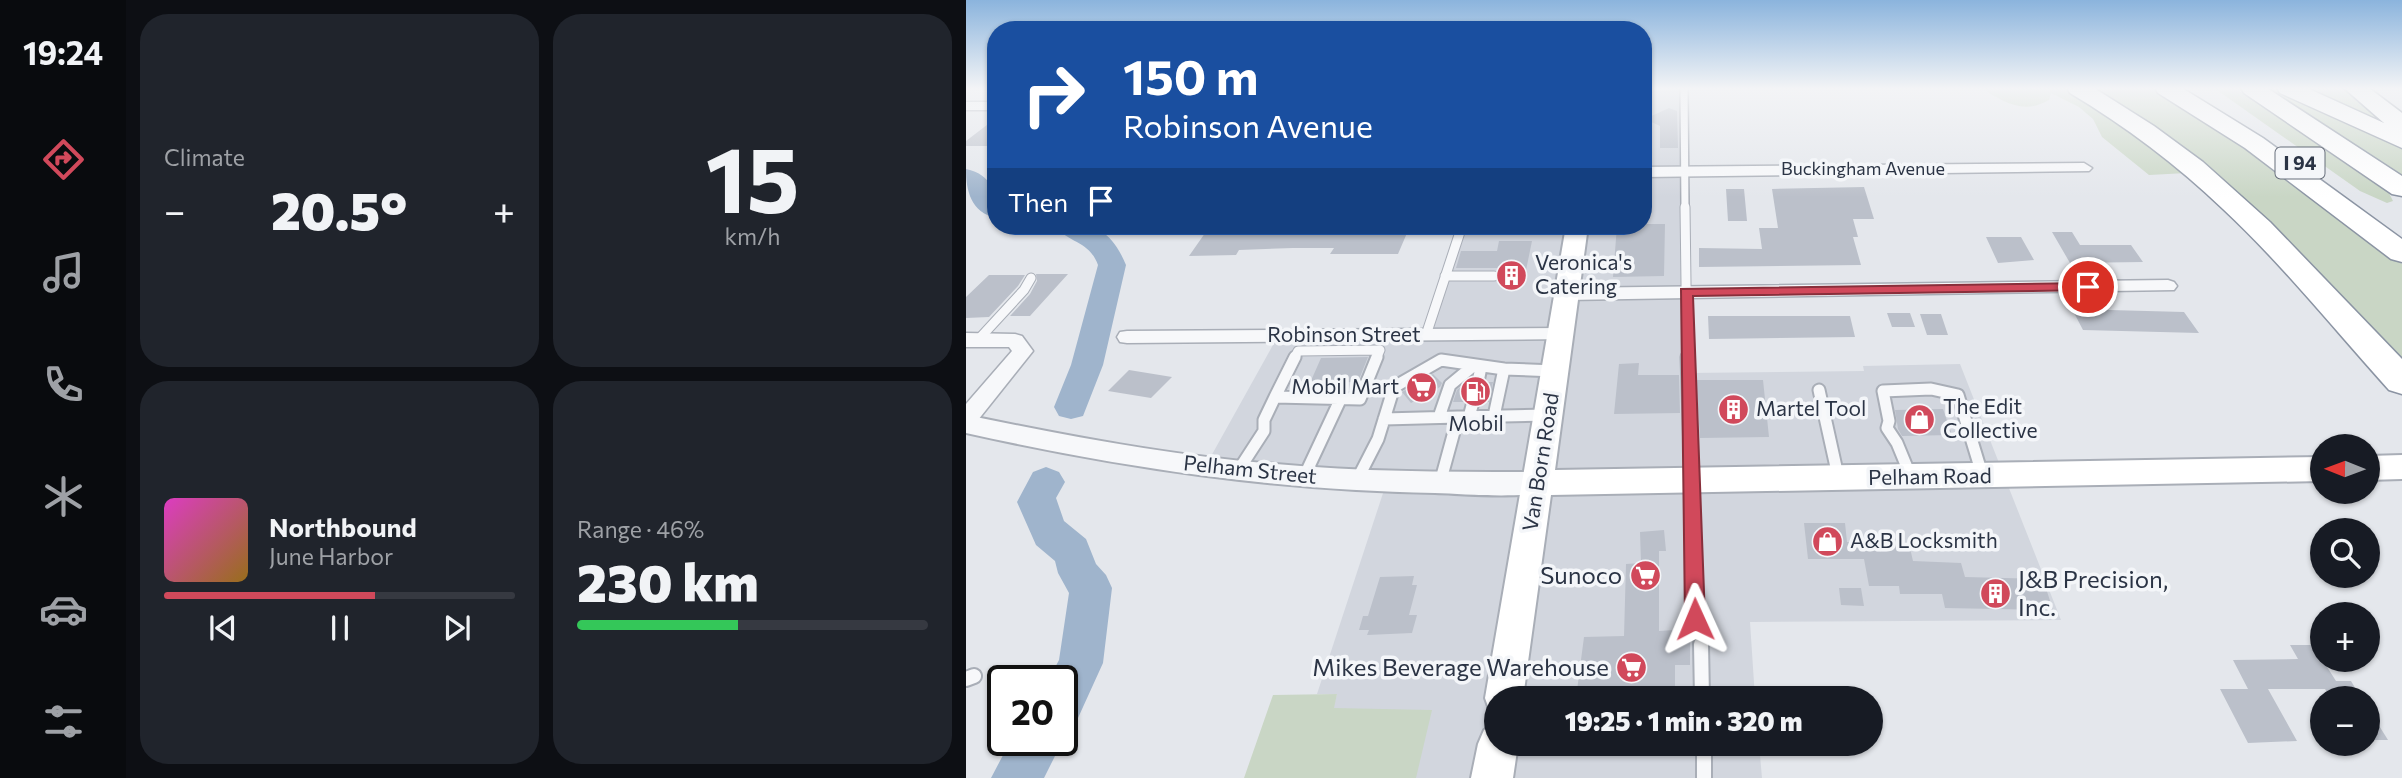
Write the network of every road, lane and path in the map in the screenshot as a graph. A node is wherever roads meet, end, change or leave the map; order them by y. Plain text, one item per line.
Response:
1 (1684, 124) edge
2 (2135, 124) edge
3 (2223, 124) edge
4 (2246, 124) edge
5 (2306, 124) edge
6 (2368, 124) edge
7 (2402, 140) edge
8 (2084, 168) dead end
9 (1685, 171) junction
10 (1652, 172) edge
11 (2402, 188) edge
12 (1459, 235) edge
13 (1576, 235) edge
14 (2402, 239) edge
15 (2402, 253) edge
16 (1445, 276) junction
17 (1494, 276) dead end
18 (1031, 278) dead end
19 (2168, 286) dead end
20 (1686, 292) junction
21 (1567, 294) junction
22 (1561, 334) junction
23 (1426, 335) junction
24 (1127, 337) dead end
25 (972, 340) edge
26 (1477, 366) junction
27 (1504, 369) junction
28 (1555, 372) junction
29 (2402, 381) edge
30 (1478, 382) dead end
31 (1819, 390) dead end
32 (1275, 397) junction
33 (1341, 398) junction
34 (1473, 402) dead end
35 (1548, 415) junction
36 (1494, 416) junction
37 (1439, 417) junction
38 (1463, 417) junction
39 (1384, 419) junction
40 (966, 421) edge
41 (2402, 467) edge
42 (2380, 468) edge
43 (2310, 469) edge
44 (1238, 471) junction
45 (1983, 476) junction
46 (1304, 477) junction
47 (1910, 477) junction
48 (1838, 478) junction
49 (1357, 480) junction
50 (1692, 482) junction
51 (1440, 483) junction
52 (1537, 483) junction
53 (1695, 619) dead end
54 (1701, 644) dead end
55 (1506, 686) edge
56 (1702, 686) edge
57 (1704, 756) edge
58 (1704, 778) edge

1 - 9 lane
2 - 29 highway
3 - 15 highway
4 - 14 highway, I 94
5 - 11 highway, I 94
6 - 7 highway
8 - 9 street, Buckingham Avenue
9 - 10 street, Buckingham Avenue
9 - 20 lane
12 - 16 lane
13 - 21 main road, Van Born Road
16 - 17 lane
16 - 23 lane
18 - 25 lane
19 - 20 street
20 - 21 street
20 - 50 lane
21 - 22 main road, Van Born Road
22 - 23 street, Robinson Street
22 - 28 main road, Van Born Road
23 - 24 street, Robinson Street
25 - 40 street
26 - 27 lane
26 - 30 lane
26 - 37 lane
26 - 39 lane
27 - 28 lane
27 - 36 lane
28 - 35 main road, Van Born Road
31 - 48 lane
32 - 33 lane
32 - 33 lane
32 - 44 lane
33 - 46 lane
34 - 38 lane
35 - 36 lane
35 - 52 main road, Van Born Road
36 - 38 lane
37 - 38 lane
37 - 39 lane
38 - 51 lane
39 - 49 lane
40 - 44 street, Pelham Street
41 - 42 main road
43 - 45 main road, Pelham Road
44 - 46 street, Pelham Street
45 - 47 main road, Pelham Road
45 - 47 lane
46 - 49 street, Pelham Street
47 - 48 main road, Pelham Road
48 - 50 main road, Pelham Road
49 - 51 street, Pelham Street
50 - 52 main road, Pelham Road
50 - 53 lane
51 - 52 street, Pelham Street
52 - 55 main road, Van Born Road
54 - 56 lane
57 - 58 lane

